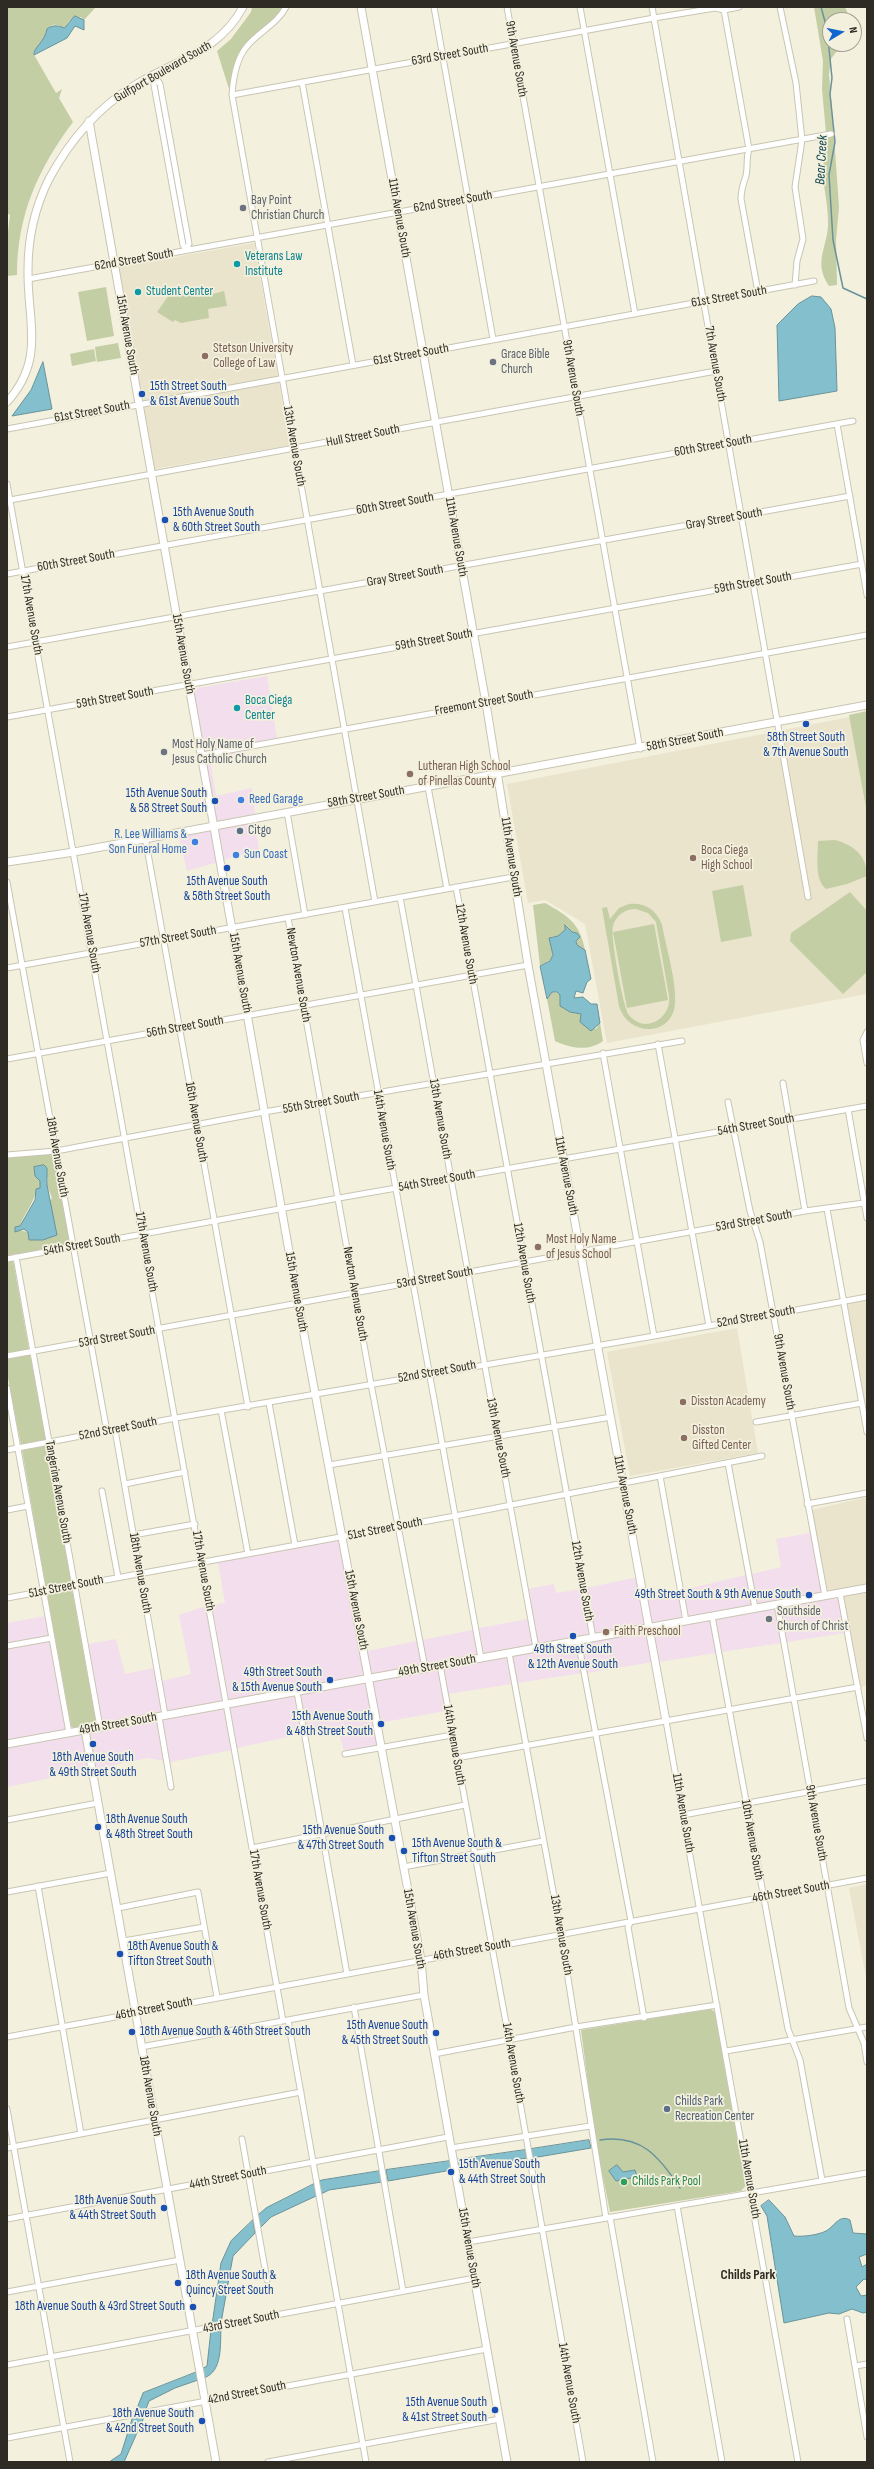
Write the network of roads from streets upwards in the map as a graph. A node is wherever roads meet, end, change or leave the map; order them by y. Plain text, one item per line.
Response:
1 (243, 7) edge
2 (286, 7) edge
3 (361, 7) edge
4 (434, 7) edge
5 (507, 7) edge
6 (580, 7) edge
7 (652, 7) edge
8 (739, 7) edge
9 (780, 7) edge
10 (724, 10) junction
11 (654, 18) junction
12 (584, 31) junction
13 (514, 44) junction
14 (442, 57) junction
15 (372, 69) junction
16 (154, 75) junction
17 (302, 82) junction
18 (232, 95) junction
19 (90, 120) junction
20 (831, 134) dead end
21 (802, 140) junction
22 (749, 149) junction
23 (680, 162) junction
24 (610, 175) junction
25 (539, 187) junction
26 (468, 200) junction
27 (398, 212) junction
28 (327, 225) junction
29 (257, 238) junction
30 (186, 250) junction
31 (114, 263) junction
32 (28, 279) junction
33 (814, 281) dead end
34 (795, 285) junction
35 (758, 292) junction
36 (704, 302) junction
37 (635, 314) junction
38 (564, 326) junction
39 (493, 339) junction
40 (423, 352) junction
41 (353, 365) junction
42 (716, 372) junction
43 (282, 378) junction
44 (577, 397) junction
45 (7, 402) edge
46 (139, 403) junction
47 (853, 421) dead end
48 (436, 422) junction
49 (837, 424) junction
50 (7, 429) edge
51 (729, 443) junction
52 (295, 448) junction
53 (590, 468) junction
54 (151, 473) junction
55 (7, 484) edge
56 (448, 494) junction
57 (850, 496) junction
58 (10, 500) junction
59 (742, 515) junction
60 (307, 519) junction
61 (603, 540) junction
62 (164, 545) junction
63 (862, 564) junction
64 (461, 566) junction
65 (23, 571) junction
66 (7, 574) edge
67 (754, 583) junction
68 (320, 591) junction
69 (867, 595) edge
70 (615, 608) junction
71 (177, 617) junction
72 (473, 633) junction
73 (867, 635) edge
74 (36, 642) junction
75 (7, 648) edge
76 (766, 653) junction
77 (332, 659) junction
78 (627, 677) junction
79 (188, 685) junction
80 (486, 703) junction
81 (867, 705) edge
82 (48, 709) junction
83 (7, 717) edge
84 (778, 722) junction
85 (345, 728) junction
86 (640, 749) junction
87 (202, 755) junction
88 (498, 774) junction
89 (428, 787) junction
90 (357, 799) junction
91 (287, 812) junction
92 (215, 825) junction
93 (145, 837) junction
94 (74, 852) junction
95 (7, 862) edge
96 (513, 877) junction
97 (7, 882) edge
98 (456, 887) junction
99 (447, 889) junction
100 (400, 897) junction
101 (808, 897) dead end
102 (375, 902) junction
103 (345, 908) junction
104 (305, 915) junction
105 (288, 918) junction
106 (232, 928) junction
107 (163, 940) junction
108 (92, 952) junction
109 (528, 965) junction
110 (22, 966) junction
111 (7, 968) edge
112 (472, 975) junction
113 (416, 985) junction
114 (360, 995) junction
115 (304, 1006) junction
116 (247, 1016) junction
117 (179, 1028) junction
118 (866, 1033) edge
119 (108, 1041) junction
120 (682, 1041) dead end
121 (658, 1044) junction
122 (603, 1053) junction
123 (38, 1054) junction
124 (7, 1059) edge
125 (546, 1063) junction
126 (867, 1063) edge
127 (490, 1073) junction
128 (434, 1083) junction
129 (783, 1083) dead end
130 (378, 1093) junction
131 (321, 1102) junction
132 (728, 1102) dead end
133 (867, 1106) edge
134 (848, 1109) junction
135 (264, 1112) junction
136 (790, 1119) junction
137 (197, 1125) junction
138 (733, 1130) junction
139 (126, 1138) junction
140 (675, 1140) junction
141 (620, 1149) junction
142 (56, 1151) junction
143 (7, 1155) edge
144 (563, 1159) junction
145 (507, 1169) junction
146 (451, 1179) junction
147 (395, 1188) junction
148 (338, 1198) junction
149 (864, 1203) junction
150 (281, 1208) junction
151 (827, 1209) junction
152 (805, 1211) junction
153 (867, 1218) edge
154 (214, 1222) junction
155 (753, 1222) junction
156 (692, 1232) junction
157 (143, 1234) junction
158 (636, 1242) junction
159 (73, 1246) junction
160 (581, 1252) junction
161 (16, 1257) junction
162 (7, 1259) edge
163 (524, 1262) junction
164 (467, 1272) junction
165 (412, 1283) junction
166 (355, 1292) junction
167 (867, 1297) edge
168 (298, 1302) junction
169 (844, 1302) junction
170 (231, 1314) junction
171 (774, 1314) junction
172 (709, 1326) junction
173 (159, 1329) junction
174 (654, 1336) junction
175 (91, 1342) junction
176 (598, 1346) junction
177 (33, 1351) junction
178 (540, 1355) junction
179 (7, 1356) edge
180 (483, 1364) junction
181 (428, 1374) junction
182 (371, 1384) junction
183 (7, 1388) edge
184 (315, 1394) junction
185 (269, 1403) junction
186 (862, 1403) junction
187 (248, 1407) junction
188 (220, 1410) junction
189 (792, 1416) junction
190 (611, 1417) junction
191 (176, 1418) junction
192 (756, 1422) dead end
193 (554, 1426) junction
194 (115, 1430) junction
195 (107, 1432) junction
196 (867, 1432) edge
197 (497, 1436) junction
198 (49, 1442) junction
199 (441, 1446) junction
200 (19, 1448) junction
201 (7, 1450) edge
202 (385, 1455) junction
203 (762, 1456) dead end
204 (728, 1463) junction
205 (329, 1465) junction
206 (185, 1472) junction
207 (660, 1476) junction
208 (623, 1483) junction
209 (126, 1484) junction
210 (102, 1491) dead end
211 (867, 1493) edge
212 (566, 1494) junction
213 (808, 1504) junction
214 (28, 1506) junction
215 (511, 1506) junction
216 (7, 1510) edge
217 (455, 1516) junction
218 (194, 1524) junction
219 (398, 1526) junction
220 (133, 1535) junction
221 (342, 1537) junction
222 (295, 1545) junction
223 (248, 1554) junction
224 (202, 1562) junction
225 (140, 1574) junction
226 (118, 1578) junction
227 (75, 1586) junction
228 (867, 1588) edge
229 (44, 1592) junction
230 (840, 1593) junction
231 (825, 1596) junction
232 (7, 1598) edge
233 (777, 1604) junction
234 (755, 1608) junction
235 (712, 1616) junction
236 (686, 1621) junction
237 (650, 1627) junction
238 (52, 1638) junction
239 (593, 1638) junction
240 (578, 1640) junction
241 (7, 1646) edge
242 (536, 1648) junction
243 (509, 1653) junction
244 (481, 1658) junction
245 (440, 1666) junction
246 (425, 1668) junction
247 (368, 1679) junction
248 (858, 1687) junction
249 (297, 1692) junction
250 (794, 1698) junction
251 (226, 1704) junction
252 (729, 1711) junction
253 (162, 1716) junction
254 (666, 1720) junction
255 (100, 1727) junction
256 (85, 1730) junction
257 (69, 1733) junction
258 (596, 1733) junction
259 (452, 1735) junction
260 (867, 1738) edge
261 (7, 1744) edge
262 (525, 1745) junction
263 (380, 1746) junction
264 (345, 1754) dead end
265 (456, 1758) junction
266 (867, 1781) edge
267 (171, 1787) dead end
268 (811, 1792) junction
269 (98, 1803) junction
270 (746, 1803) junction
271 (465, 1805) junction
272 (683, 1815) junction
273 (394, 1819) junction
274 (7, 1820) edge
275 (322, 1835) junction
276 (543, 1841) junction
277 (252, 1848) junction
278 (473, 1853) junction
279 (403, 1867) junction
280 (111, 1873) junction
281 (867, 1878) edge
282 (38, 1886) junction
283 (827, 1886) junction
284 (7, 1892) edge
285 (763, 1897) junction
286 (118, 1908) junction
287 (700, 1910) junction
288 (631, 1921) junction
289 (204, 1927) junction
290 (561, 1934) junction
291 (124, 1941) junction
292 (492, 1947) junction
293 (421, 1960) junction
294 (347, 1974) junction
295 (277, 1986) junction
296 (424, 1995) junction
297 (217, 1997) junction
298 (717, 2005) junction
299 (354, 2007) junction
300 (135, 2013) junction
301 (644, 2018) junction
302 (286, 2021) junction
303 (63, 2026) junction
304 (576, 2027) junction
305 (867, 2027) edge
306 (858, 2029) junction
307 (7, 2037) edge
308 (509, 2039) junction
309 (792, 2040) junction
310 (141, 2047) junction
311 (726, 2051) junction
312 (434, 2054) junction
313 (867, 2062) edge
314 (301, 2092) junction
315 (7, 2109) edge
316 (154, 2121) junction
317 (590, 2126) junction
318 (81, 2134) junction
319 (526, 2136) junction
320 (448, 2137) junction
321 (242, 2139) dead end
322 (14, 2146) junction
323 (7, 2148) edge
324 (451, 2148) junction
325 (379, 2150) junction
326 (313, 2163) junction
327 (867, 2173) edge
328 (248, 2174) junction
329 (822, 2180) junction
330 (167, 2190) junction
331 (751, 2193) junction
332 (677, 2206) junction
333 (26, 2215) junction
334 (608, 2217) junction
335 (7, 2219) edge
336 (542, 2230) junction
337 (468, 2242) junction
338 (180, 2260) junction
339 (475, 2278) junction
340 (267, 2280) dead end
341 (39, 2286) junction
342 (403, 2291) junction
343 (7, 2292) edge
344 (338, 2303) junction
345 (847, 2319) dead end
346 (193, 2331) junction
347 (487, 2349) junction
348 (52, 2357) junction
349 (867, 2364) edge
350 (7, 2365) edge
351 (856, 2366) junction
352 (350, 2374) junction
353 (205, 2402) junction
354 (500, 2419) junction
355 (64, 2427) junction
356 (867, 2437) edge
357 (7, 2438) edge
358 (363, 2444) junction
359 (70, 2462) edge
360 (216, 2462) edge
361 (268, 2462) edge
362 (366, 2462) edge
363 (507, 2462) edge
364 (583, 2462) edge
365 (653, 2462) edge
366 (722, 2462) edge
367 (798, 2462) edge

1 - 16 street, Gulfport Boulevard South
2 - 18 street, 13th Avenue South
3 - 15 street, 11th Avenue South
4 - 14 street
5 - 13 street, 9th Avenue South
6 - 12 street
7 - 11 street, 7th Avenue South
8 - 10 street, 63rd Street South
9 - 21 street
10 - 11 street, 63rd Street South
10 - 22 street
11 - 12 street, 63rd Street South
11 - 23 street, 7th Avenue South
12 - 13 street, 63rd Street South
12 - 24 street
13 - 14 street, 63rd Street South
13 - 25 street, 9th Avenue South
14 - 15 street, 63rd Street South
14 - 26 street
15 - 17 street, 63rd Street South
15 - 27 street, 11th Avenue South
16 - 19 street, Gulfport Boulevard South
16 - 30 street
17 - 18 street, 63rd Street South
17 - 28 street
18 - 29 street, 13th Avenue South
19 - 31 street, 15th Avenue South
19 - 32 street, Gulfport Boulevard South
20 - 21 street, 62nd Street South
21 - 22 street, 62nd Street South
21 - 34 street
22 - 23 street, 62nd Street South
22 - 35 street
23 - 24 street, 62nd Street South
23 - 36 street, 7th Avenue South
24 - 25 street, 62nd Street South
24 - 37 street
25 - 26 street, 62nd Street South
25 - 38 street, 9th Avenue South
26 - 27 street, 62nd Street South
26 - 39 street
27 - 28 street, 62nd Street South
27 - 40 street, 11th Avenue South
28 - 29 street, 62nd Street South
28 - 41 street
29 - 30 street, 62nd Street South
29 - 43 street, 13th Avenue South
30 - 31 street, 62nd Street South
31 - 32 street, 62nd Street South
31 - 46 street, 15th Avenue South
32 - 45 street, Gulfport Boulevard South
33 - 34 street, 61st Street South
34 - 35 street, 61st Street South
35 - 36 street, 61st Street South
36 - 37 street, 61st Street South
36 - 42 street, 7th Avenue South
37 - 38 street, 61st Street South
38 - 39 street, 61st Street South
38 - 44 street, 9th Avenue South
39 - 40 street, 61st Street South
40 - 41 street, 61st Street South
40 - 48 street, 11th Avenue South
41 - 43 street, 61st Street South
42 - 44 street, Hull Street South
42 - 51 street, 7th Avenue South
43 - 46 street, 61st Street South
43 - 52 street, 13th Avenue South
44 - 48 street, Hull Street South
44 - 53 street, 9th Avenue South
46 - 50 street, 61st Street South
46 - 54 street, 15th Avenue South
47 - 49 street, 60th Street South
48 - 52 street, Hull Street South
48 - 56 street, 11th Avenue South
49 - 51 street, 60th Street South
49 - 57 street
51 - 53 street, 60th Street South
51 - 59 street, 7th Avenue South
52 - 54 street, Hull Street South
52 - 60 street, 13th Avenue South
53 - 56 street, 60th Street South
53 - 61 street, 9th Avenue South
54 - 58 street, Hull Street South
54 - 62 street, 15th Avenue South
55 - 58 street, 17th Avenue South
56 - 60 street, 60th Street South
56 - 64 street, 11th Avenue South
57 - 59 street, Gray Street South
57 - 63 street
58 - 65 street, 17th Avenue South
59 - 61 street, Gray Street South
59 - 67 street, 7th Avenue South
60 - 62 street, 60th Street South
60 - 68 street, 13th Avenue South
61 - 64 street, Gray Street South
61 - 70 street, 9th Avenue South
62 - 65 street, 60th Street South
62 - 71 street, 15th Avenue South
63 - 67 street, 59th Street South
63 - 69 street
64 - 68 street, Gray Street South
64 - 72 street, 11th Avenue South
65 - 66 street, 60th Street South
65 - 74 street, 17th Avenue South
67 - 70 street, 59th Street South
67 - 76 street, 7th Avenue South
68 - 71 street, Gray Street South
68 - 77 street, 13th Avenue South
70 - 72 street, 59th Street South
70 - 78 street, 9th Avenue South
71 - 74 street, Gray Street South
71 - 79 street, 15th Avenue South
72 - 77 street, 59th Street South
72 - 80 street, 11th Avenue South
73 - 76 street, Freemont Street South
74 - 75 street, Gray Street South
74 - 82 street, 17th Avenue South
76 - 78 street, Freemont Street South
76 - 84 street, 7th Avenue South
77 - 79 street, 59th Street South
77 - 85 street, 13th Avenue South
78 - 80 street, Freemont Street South
78 - 86 street, 9th Avenue South
79 - 82 street, 59th Street South
79 - 87 street, 15th Avenue South
80 - 85 street, Freemont Street South
80 - 88 street, 11th Avenue South
81 - 84 street, 58th Street South
82 - 83 street, 59th Street South
82 - 94 street, 17th Avenue South
84 - 86 street, 58th Street South
84 - 101 street, 7th Avenue South
85 - 87 street, Freemont Street South
85 - 90 street, 13th Avenue South
86 - 88 street, 58th Street South
87 - 92 street, 15th Avenue South
88 - 89 street, 58th Street South
88 - 96 street, 11th Avenue South
89 - 90 street, 58th Street South
89 - 99 street, 12th Avenue South
90 - 91 street, 58th Street South
90 - 102 street, 13th Avenue South
91 - 92 street, 58th Street South
91 - 104 street, Newton Avenue South
92 - 93 street, 58th Street South
92 - 106 street, 15th Avenue South
93 - 94 street, 58th Street South
93 - 107 street, 16th Avenue South
94 - 95 street, 58th Street South
94 - 108 street, 17th Avenue South
96 - 98 street, 57th Street South
96 - 109 street, 11th Avenue South
97 - 110 street, 18th Avenue South
98 - 99 street, 57th Street South
98 - 112 street, 12th Avenue South
99 - 100 street, 57th Street South
100 - 102 street, 57th Street South
100 - 113 street, 13th Avenue South
102 - 103 street, 57th Street South
103 - 104 street, 57th Street South
103 - 114 street, 14th Avenue South
104 - 105 street, 57th Street South
105 - 106 street, 57th Street South
105 - 115 street, Newton Avenue South
106 - 107 street, 57th Street South
106 - 116 street, 15th Avenue South
107 - 108 street, 57th Street South
107 - 117 street, 16th Avenue South
108 - 110 street, 57th Street South
108 - 119 street, 17th Avenue South
109 - 112 street, 56th Street South
109 - 125 street, 11th Avenue South
110 - 111 street, 57th Street South
110 - 123 street, 18th Avenue South
112 - 113 street, 56th Street South
112 - 127 street, 12th Avenue South
113 - 114 street, 56th Street South
113 - 128 street, 13th Avenue South
114 - 115 street, 56th Street South
114 - 130 street, 14th Avenue South
115 - 116 street, 56th Street South
115 - 131 street, Newton Avenue South
116 - 117 street, 56th Street South
116 - 135 street, 15th Avenue South
117 - 119 street, 56th Street South
117 - 137 street, 16th Avenue South
118 - 126 street
119 - 123 street, 56th Street South
119 - 139 street, 17th Avenue South
120 - 121 street, 55th Street South
121 - 122 street, 55th Street South
121 - 140 street
122 - 125 street, 55th Street South
122 - 141 street
123 - 124 street, 56th Street South
123 - 142 street, 18th Avenue South
125 - 127 street, 55th Street South
125 - 144 street, 11th Avenue South
127 - 128 street, 55th Street South
127 - 145 street, 12th Avenue South
128 - 130 street, 55th Street South
128 - 146 street, 13th Avenue South
129 - 136 street
130 - 131 street, 55th Street South
130 - 147 street, 14th Avenue South
131 - 135 street, 55th Street South
131 - 148 street, Newton Avenue South
132 - 138 street, 9th Avenue South
133 - 134 street, 54th Street South
134 - 136 street, 54th Street South
134 - 149 street
135 - 137 street, 55th Street South
135 - 150 street, 15th Avenue South
136 - 138 street, 54th Street South
136 - 152 street
137 - 139 street, 55th Street South
137 - 154 street, 16th Avenue South
138 - 140 street, 54th Street South
138 - 155 street, 9th Avenue South
139 - 142 street, 55th Street South
139 - 157 street, 17th Avenue South
140 - 141 street, 54th Street South
140 - 156 street
141 - 144 street, 54th Street South
141 - 158 street
142 - 143 street, 55th Street South
142 - 159 street, 18th Avenue South
144 - 145 street, 54th Street South
144 - 160 street, 11th Avenue South
145 - 146 street, 54th Street South
145 - 163 street, 12th Avenue South
146 - 147 street, 54th Street South
146 - 164 street, 13th Avenue South
147 - 148 street, 54th Street South
147 - 165 street, 14th Avenue South
148 - 150 street, 54th Street South
148 - 166 street, Newton Avenue South
149 - 151 street, 53rd Street South
149 - 153 street
150 - 154 street, 54th Street South
150 - 168 street, 15th Avenue South
151 - 152 street, 53rd Street South
151 - 169 street
152 - 155 street, 53rd Street South
154 - 157 street, 54th Street South
154 - 170 street, 16th Avenue South
155 - 156 street, 53rd Street South
155 - 171 street, 9th Avenue South
156 - 158 street, 53rd Street South
156 - 172 street
157 - 159 street, 54th Street South
157 - 173 street, 17th Avenue South
158 - 160 street, 53rd Street South
158 - 174 street
159 - 161 street, 54th Street South
159 - 175 street, 18th Avenue South
160 - 163 street, 53rd Street South
160 - 176 street, 11th Avenue South
161 - 162 street, 54th Street South
161 - 177 street, Tangerine Avenue South
163 - 164 street, 53rd Street South
163 - 178 street, 12th Avenue South
164 - 165 street, 53rd Street South
164 - 180 street, 13th Avenue South
165 - 166 street, 53rd Street South
165 - 181 street, 14th Avenue South
166 - 168 street, 53rd Street South
166 - 182 street, Newton Avenue South
167 - 169 street, 52nd Street South
168 - 170 street, 53rd Street South
168 - 184 street, 15th Avenue South
169 - 171 street, 52nd Street South
169 - 186 street
170 - 173 street, 53rd Street South
170 - 187 street, 16th Avenue South
171 - 172 street, 52nd Street South
171 - 189 street, 9th Avenue South
172 - 174 street, 52nd Street South
173 - 175 street, 53rd Street South
173 - 191 street, 17th Avenue South
174 - 176 street, 52nd Street South
175 - 177 street, 53rd Street South
175 - 195 street, 18th Avenue South
176 - 178 street, 52nd Street South
176 - 190 street, 11th Avenue South
177 - 179 street, 53rd Street South
177 - 198 street, Tangerine Avenue South
178 - 180 street, 52nd Street South
178 - 193 street, 12th Avenue South
180 - 181 street, 52nd Street South
180 - 197 street, 13th Avenue South
181 - 182 street, 52nd Street South
181 - 199 street, 14th Avenue South
182 - 184 street, 52nd Street South
182 - 202 street, Newton Avenue South
183 - 200 street
184 - 185 street, 52nd Street South
184 - 205 street, 15th Avenue South
185 - 187 street, 52nd Street South
185 - 222 street
186 - 189 street
186 - 196 street
187 - 188 street, 52nd Street South
188 - 191 street, 52nd Street South
188 - 223 street
189 - 192 street
189 - 213 street, 9th Avenue South
190 - 193 street
190 - 208 street, 11th Avenue South
191 - 194 street, 52nd Street South
191 - 206 street, 17th Avenue South
193 - 197 street
193 - 212 street, 12th Avenue South
194 - 195 street, 52nd Street South
194 - 209 street, 18th Avenue South
195 - 198 street, 52nd Street South
197 - 199 street
197 - 215 street, 13th Avenue South
198 - 200 street, 52nd Street South
198 - 227 street, Tangerine Avenue South
199 - 202 street
199 - 217 street, 14th Avenue South
200 - 201 street, 52nd Street South
200 - 214 street
202 - 205 street
202 - 219 street, Newton Avenue South
203 - 204 street, 51st Street South
204 - 207 street, 51st Street South
204 - 234 street
205 - 221 street, 15th Avenue South
206 - 209 street
206 - 218 street, 17th Avenue South
207 - 208 street, 51st Street South
207 - 236 street
208 - 212 street, 51st Street South
208 - 237 street, 11th Avenue South
209 - 220 street, 18th Avenue South
210 - 226 street
211 - 213 street
212 - 215 street, 51st Street South
212 - 239 street, 12th Avenue South
213 - 231 street, 9th Avenue South
214 - 216 street
214 - 229 street
215 - 217 street, 51st Street South
215 - 242 street, 13th Avenue South
217 - 219 street, 51st Street South
217 - 244 street, 14th Avenue South
218 - 220 street
218 - 224 street, 17th Avenue South
219 - 221 street, 51st Street South
219 - 246 street, Newton Avenue South
220 - 225 street, 18th Avenue South
221 - 222 street, 51st Street South
221 - 247 street, 15th Avenue South
222 - 223 street, 51st Street South
223 - 224 street, 51st Street South
224 - 225 street, 51st Street South
224 - 251 street, 17th Avenue South
225 - 226 street, 51st Street South
225 - 253 street, 18th Avenue South
226 - 227 street, 51st Street South
227 - 229 street, 51st Street South
227 - 255 street, Tangerine Avenue South
228 - 230 street, 49th Street South
229 - 232 street, 51st Street South
229 - 238 street
230 - 231 street, 49th Street South
230 - 248 street
231 - 233 street, 49th Street South
233 - 234 street, 49th Street South
233 - 250 street, 9th Avenue South
234 - 235 street, 49th Street South
235 - 236 street, 49th Street South
235 - 252 street, 10th Avenue South
236 - 237 street, 49th Street South
237 - 239 street, 49th Street South
237 - 254 street, 11th Avenue South
238 - 241 street
238 - 257 street
239 - 240 street, 49th Street South
240 - 242 street, 49th Street South
240 - 258 street, 12th Avenue South
242 - 243 street, 49th Street South
243 - 244 street, 49th Street South
243 - 262 street, 13th Avenue South
244 - 245 street, 49th Street South
245 - 246 street, 49th Street South
245 - 259 street, 14th Avenue South
246 - 247 street, 49th Street South
247 - 249 street, 49th Street South
247 - 263 street, 15th Avenue South
248 - 250 street
248 - 260 street
249 - 251 street, 49th Street South
249 - 275 street
250 - 252 street
250 - 268 street, 9th Avenue South
251 - 253 street, 49th Street South
251 - 277 street, 17th Avenue South
252 - 254 street
252 - 270 street, 10th Avenue South
253 - 255 street, 49th Street South
253 - 267 street, 18th Avenue South
254 - 258 street
254 - 272 street, 11th Avenue South
255 - 256 street, 49th Street South
256 - 257 street, 49th Street South
256 - 269 street, 18th Avenue South
257 - 261 street, 49th Street South
258 - 262 street
258 - 288 street, 12th Avenue South
259 - 263 street
259 - 265 street, 14th Avenue South
262 - 265 street
262 - 276 street, 13th Avenue South
263 - 264 street
263 - 273 street, 15th Avenue South
265 - 271 street, 14th Avenue South
266 - 268 street
268 - 270 street
268 - 283 street, 9th Avenue South
269 - 274 street
269 - 280 street, 18th Avenue South
270 - 272 street
270 - 285 street, 10th Avenue South
271 - 273 street
271 - 278 street, 14th Avenue South
272 - 287 street, 11th Avenue South
273 - 275 street
273 - 279 street, 15th Avenue South
275 - 277 street
275 - 294 street
276 - 278 street
276 - 290 street, 13th Avenue South
277 - 295 street, 17th Avenue South
278 - 279 street
278 - 292 street, 14th Avenue South
279 - 293 street, 15th Avenue South
280 - 282 street
280 - 286 street, 18th Avenue South
281 - 283 street, 46th Street South
282 - 284 street
282 - 303 street
283 - 285 street, 46th Street South
283 - 306 street, 9th Avenue South
285 - 287 street, 46th Street South
285 - 309 street, 10th Avenue South
286 - 289 street
286 - 291 street, 18th Avenue South
287 - 288 street, 46th Street South
287 - 298 street, 11th Avenue South
288 - 290 street, 46th Street South
288 - 301 street, 12th Avenue South
289 - 291 street
289 - 297 street
290 - 292 street, 46th Street South
290 - 304 street, 13th Avenue South
291 - 300 street, 18th Avenue South
292 - 293 street, 46th Street South
292 - 308 street, 14th Avenue South
293 - 294 street, 46th Street South
293 - 296 street, 15th Avenue South
294 - 295 street, 46th Street South
295 - 297 street, 46th Street South
295 - 302 street, 17th Avenue South
296 - 299 street
296 - 312 street, 15th Avenue South
297 - 300 street, 46th Street South
298 - 301 street
298 - 311 street, 11th Avenue South
299 - 302 street
299 - 325 street
300 - 303 street, 46th Street South
300 - 310 street, 18th Avenue South
301 - 304 street
302 - 310 street
302 - 314 street, 17th Avenue South
303 - 307 street, 46th Street South
303 - 318 street
304 - 308 street
304 - 317 street, 13th Avenue South
305 - 306 street
306 - 309 street
306 - 313 street, 9th Avenue South
308 - 312 street
308 - 319 street, 14th Avenue South
309 - 311 street
309 - 329 street, 10th Avenue South
310 - 316 street, 18th Avenue South
311 - 331 street, 11th Avenue South
312 - 320 street, 15th Avenue South
314 - 316 street
314 - 326 street, 17th Avenue South
315 - 322 street
316 - 318 street
316 - 330 street, 18th Avenue South
317 - 319 street
317 - 334 street, 13th Avenue South
318 - 322 street
319 - 324 street
319 - 336 street, 14th Avenue South
320 - 324 street, 15th Avenue South
320 - 325 street, 44th Street South
321 - 328 street
322 - 323 street
322 - 333 street
324 - 337 street, 15th Avenue South
325 - 326 street, 44th Street South
325 - 342 street
326 - 328 street, 44th Street South
326 - 344 street, 17th Avenue South
327 - 329 street
328 - 330 street, 44th Street South
328 - 340 street
329 - 331 street
330 - 333 street, 44th Street South
330 - 338 street, 18th Avenue South
331 - 332 street
331 - 367 street, 11th Avenue South
332 - 334 street
332 - 366 street
333 - 335 street, 44th Street South
333 - 341 street
334 - 336 street
334 - 365 street, 13th Avenue South
336 - 337 street
336 - 364 street, 14th Avenue South
337 - 339 street, 15th Avenue South
338 - 341 street
338 - 346 street, 18th Avenue South
339 - 342 street, 43rd Street South
339 - 347 street, 15th Avenue South
341 - 343 street
341 - 348 street
342 - 344 street, 43rd Street South
344 - 346 street, 43rd Street South
344 - 352 street, 17th Avenue South
345 - 351 street
346 - 348 street, 43rd Street South
346 - 353 street, 18th Avenue South
347 - 352 street, 42nd Street South
347 - 354 street, 15th Avenue South
348 - 350 street, 43rd Street South
348 - 355 street
349 - 351 street
351 - 356 street
352 - 353 street, 42nd Street South
352 - 358 street, 17th Avenue South
353 - 355 street, 42nd Street South
353 - 360 street, 18th Avenue South
354 - 358 street
354 - 363 street, 15th Avenue South
355 - 357 street, 42nd Street South
355 - 359 street
358 - 361 street
358 - 362 street, 17th Avenue South

